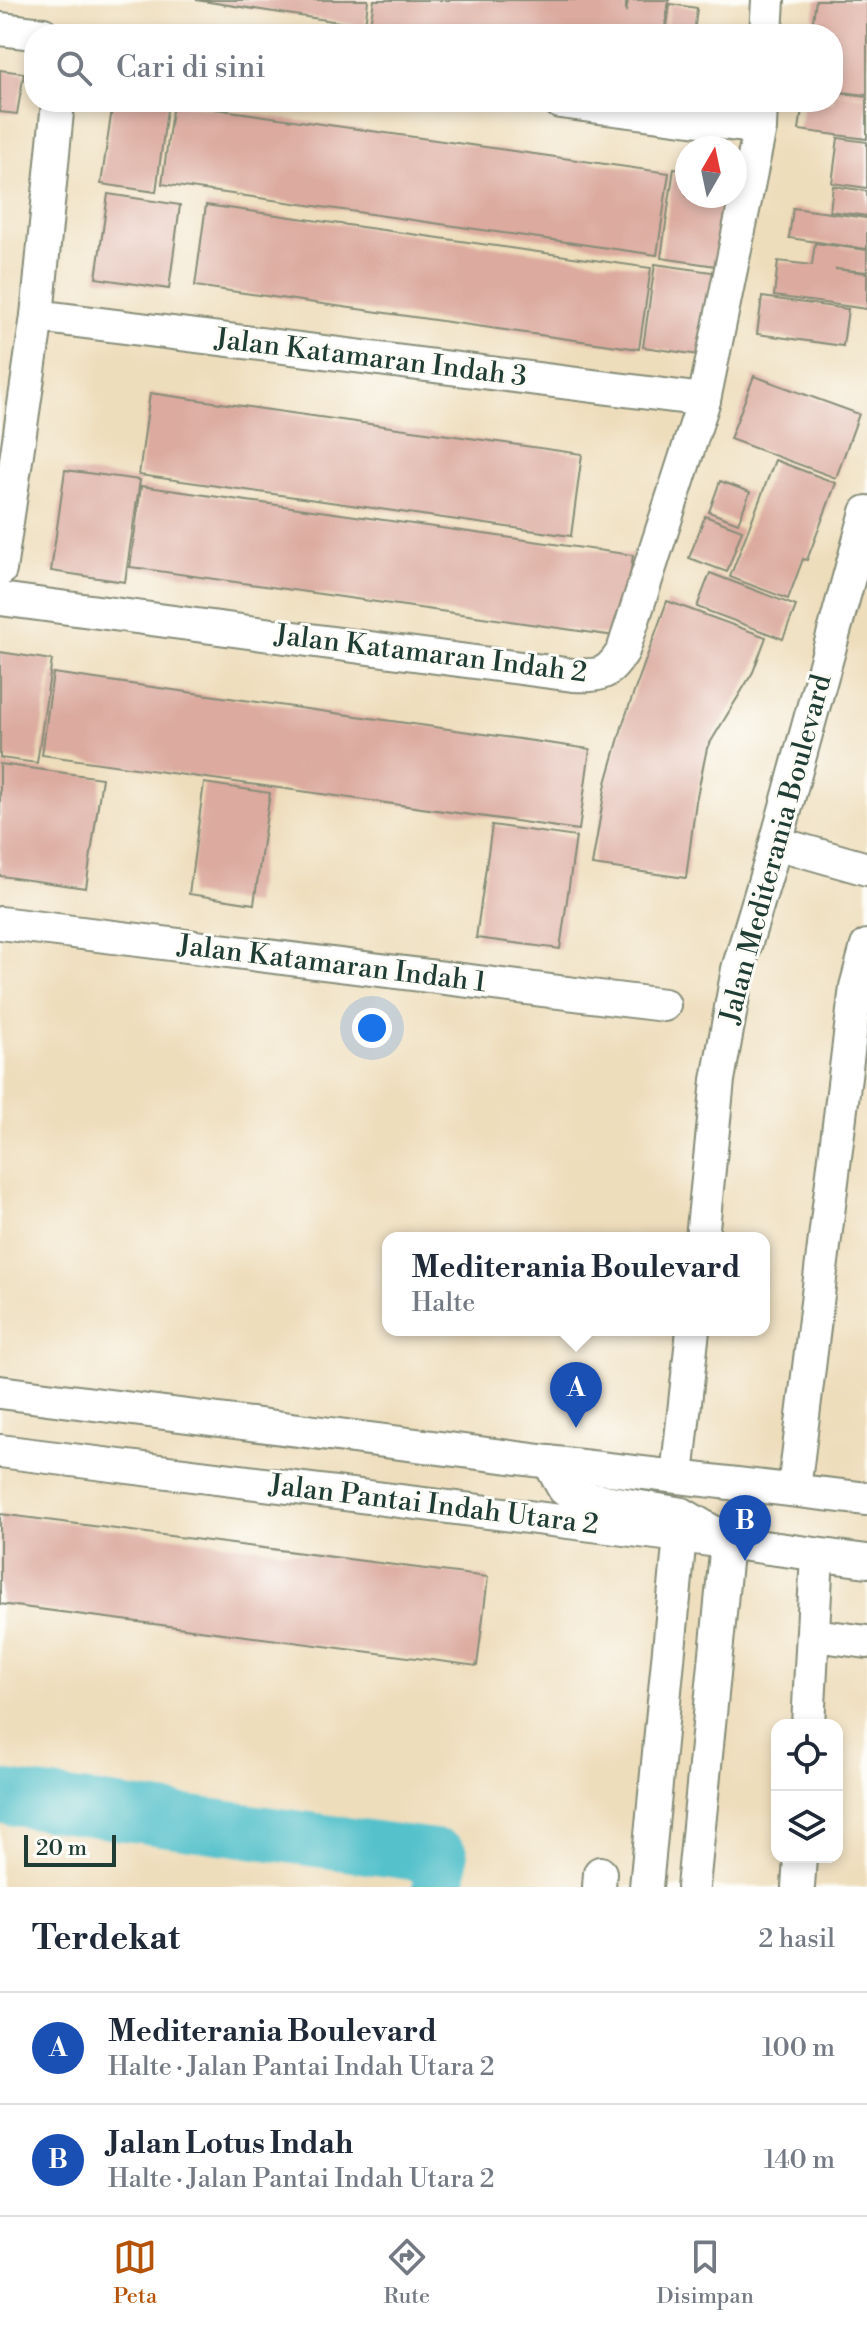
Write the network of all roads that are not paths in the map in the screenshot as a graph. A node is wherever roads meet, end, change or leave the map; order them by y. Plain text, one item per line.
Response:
1 (4, 0) edge
2 (768, 0) edge
3 (767, 24) edge
4 (0, 27) edge
5 (24, 31) edge
6 (57, 112) edge
7 (714, 112) edge
8 (760, 115) edge
9 (37, 316) junction
10 (704, 400) junction
11 (867, 512) edge
12 (0, 570) edge
13 (0, 599) edge
14 (776, 843) junction
15 (867, 869) edge
16 (0, 923) edge
17 (867, 946) edge
18 (664, 1005) dead end
19 (703, 1232) edge
20 (692, 1336) edge
21 (0, 1392) edge
22 (0, 1451) edge
23 (549, 1462) junction
24 (677, 1476) junction
25 (794, 1489) junction
26 (867, 1499) edge
27 (680, 1536) junction
28 (727, 1542) junction
29 (817, 1555) junction
30 (867, 1561) edge
31 (814, 1635) junction
32 (867, 1642) edge
33 (808, 1719) edge
34 (800, 1863) edge
35 (646, 1887) edge
36 (693, 1887) edge
37 (798, 1887) edge

1 - 4 street
2 - 3 street
4 - 5 street
6 - 9 street
7 - 8 street
8 - 10 street, Jalan Katamaran Indah 2
9 - 10 street, Jalan Katamaran Indah 3
9 - 12 street
10 - 13 street, Jalan Katamaran Indah 2
11 - 14 street, Jalan Mediterania Boulevard
14 - 15 street
14 - 19 street, Jalan Mediterania Boulevard
16 - 18 street, Jalan Katamaran Indah 1
17 - 25 street
20 - 24 street
21 - 23 street, Jalan Pantai Indah Utara 2
22 - 27 street, Jalan Pantai Indah Utara 2
23 - 24 street, Jalan Pantai Indah Utara 2
23 - 28 street
24 - 25 street, Jalan Pantai Indah Utara 2
25 - 26 street, Jalan Pantai Indah Utara 2
27 - 28 street, Jalan Pantai Indah Utara 2
27 - 35 street
28 - 29 street, Jalan Pantai Indah Utara 2
28 - 36 street
29 - 30 street, Jalan Pantai Indah Utara 2
29 - 31 street
31 - 32 street
31 - 33 street
34 - 37 street

